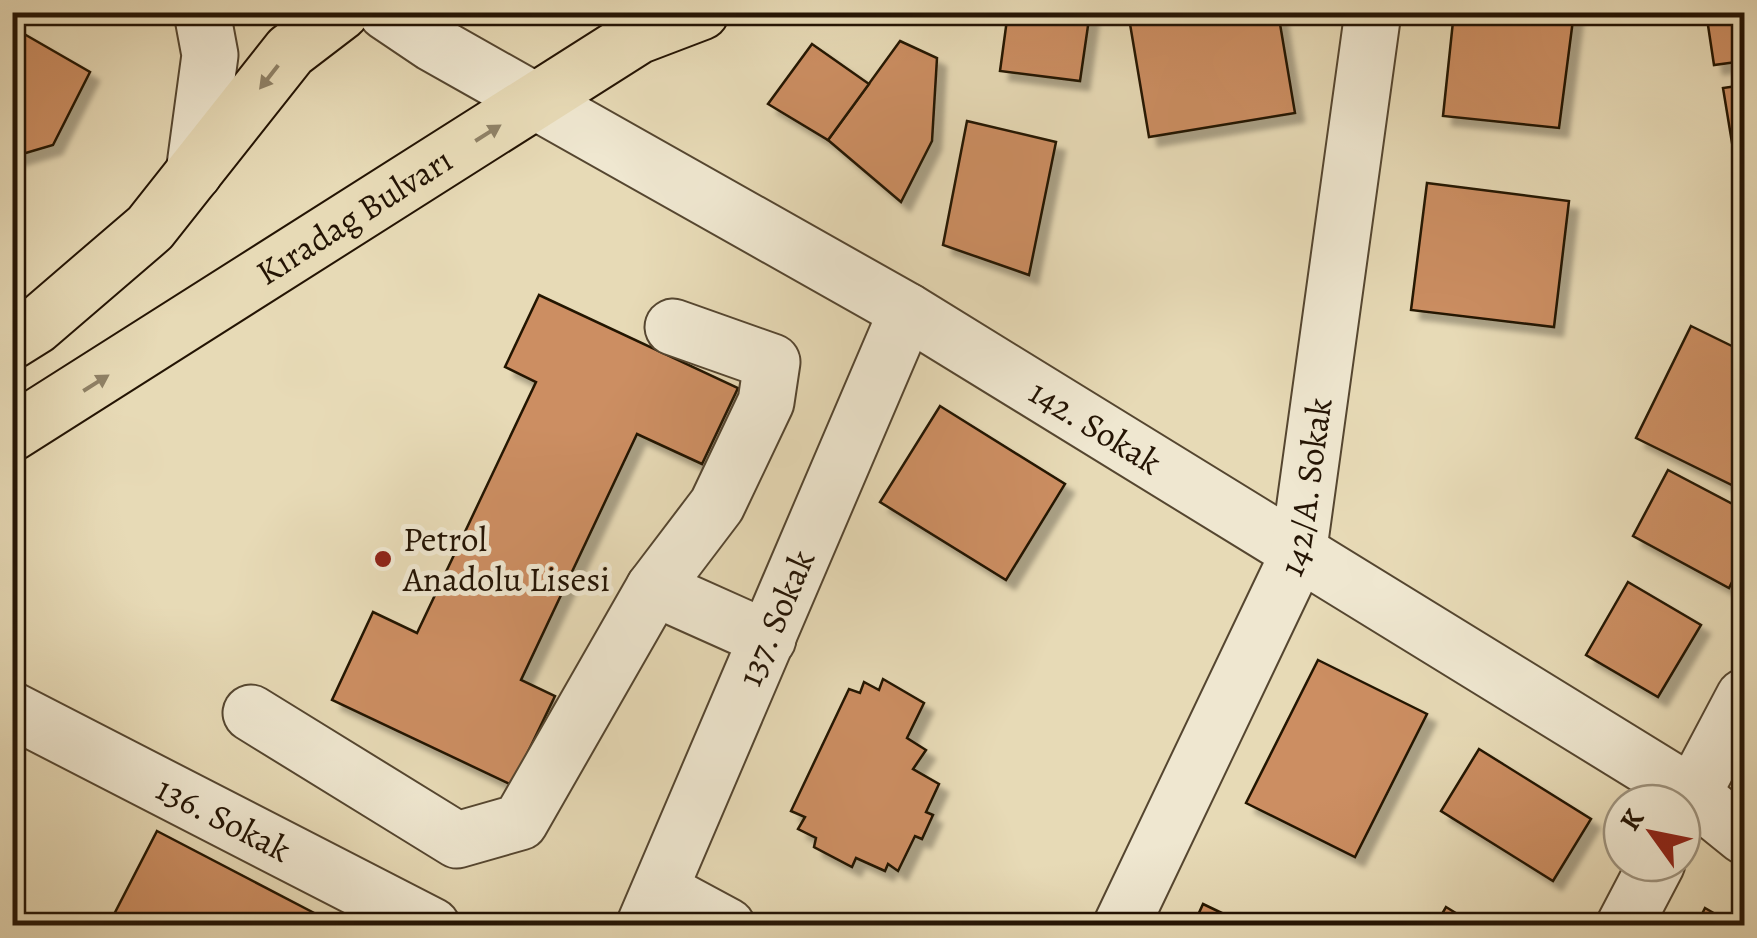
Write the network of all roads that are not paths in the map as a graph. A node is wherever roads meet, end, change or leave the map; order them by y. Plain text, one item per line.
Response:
1 (202, 12) edge
2 (341, 12) edge
3 (386, 12) edge
4 (700, 12) edge
5 (1373, 12) edge
6 (537, 102) junction
7 (194, 173) junction
8 (907, 310) junction
9 (21, 327) edge
10 (672, 327) dead end
11 (12, 433) edge
12 (1298, 555) junction
13 (654, 588) junction
14 (768, 639) junction
15 (1744, 696) edge
16 (12, 710) edge
17 (252, 713) dead end
18 (1654, 783) edge
19 (1698, 783) edge
20 (1702, 812) edge
21 (1744, 836) edge
22 (1646, 883) edge
23 (653, 908) edge
24 (432, 926) edge
25 (726, 926) edge
26 (1121, 926) edge
27 (1624, 926) edge

1 - 7 street
2 -> 7 main road
3 - 6 street, 142. Sokak
4 - 6 main road, Kıradag Bulvarı
5 - 12 street, 142/A. Sokak
6 - 8 street, 142. Sokak
11 -> 6 main road, Kıradag Bulvarı
7 - 9 main road
8 - 12 street, 142. Sokak
8 - 14 street, 137. Sokak
10 - 13 street
12 - 18 street, 142. Sokak
12 - 26 street, 142/A. Sokak
13 - 14 street
13 - 17 street
14 - 23 street, 137. Sokak
15 - 19 street
16 - 24 street, 136. Sokak
20 - 21 street, 142. Sokak
22 - 27 street
23 - 25 street

